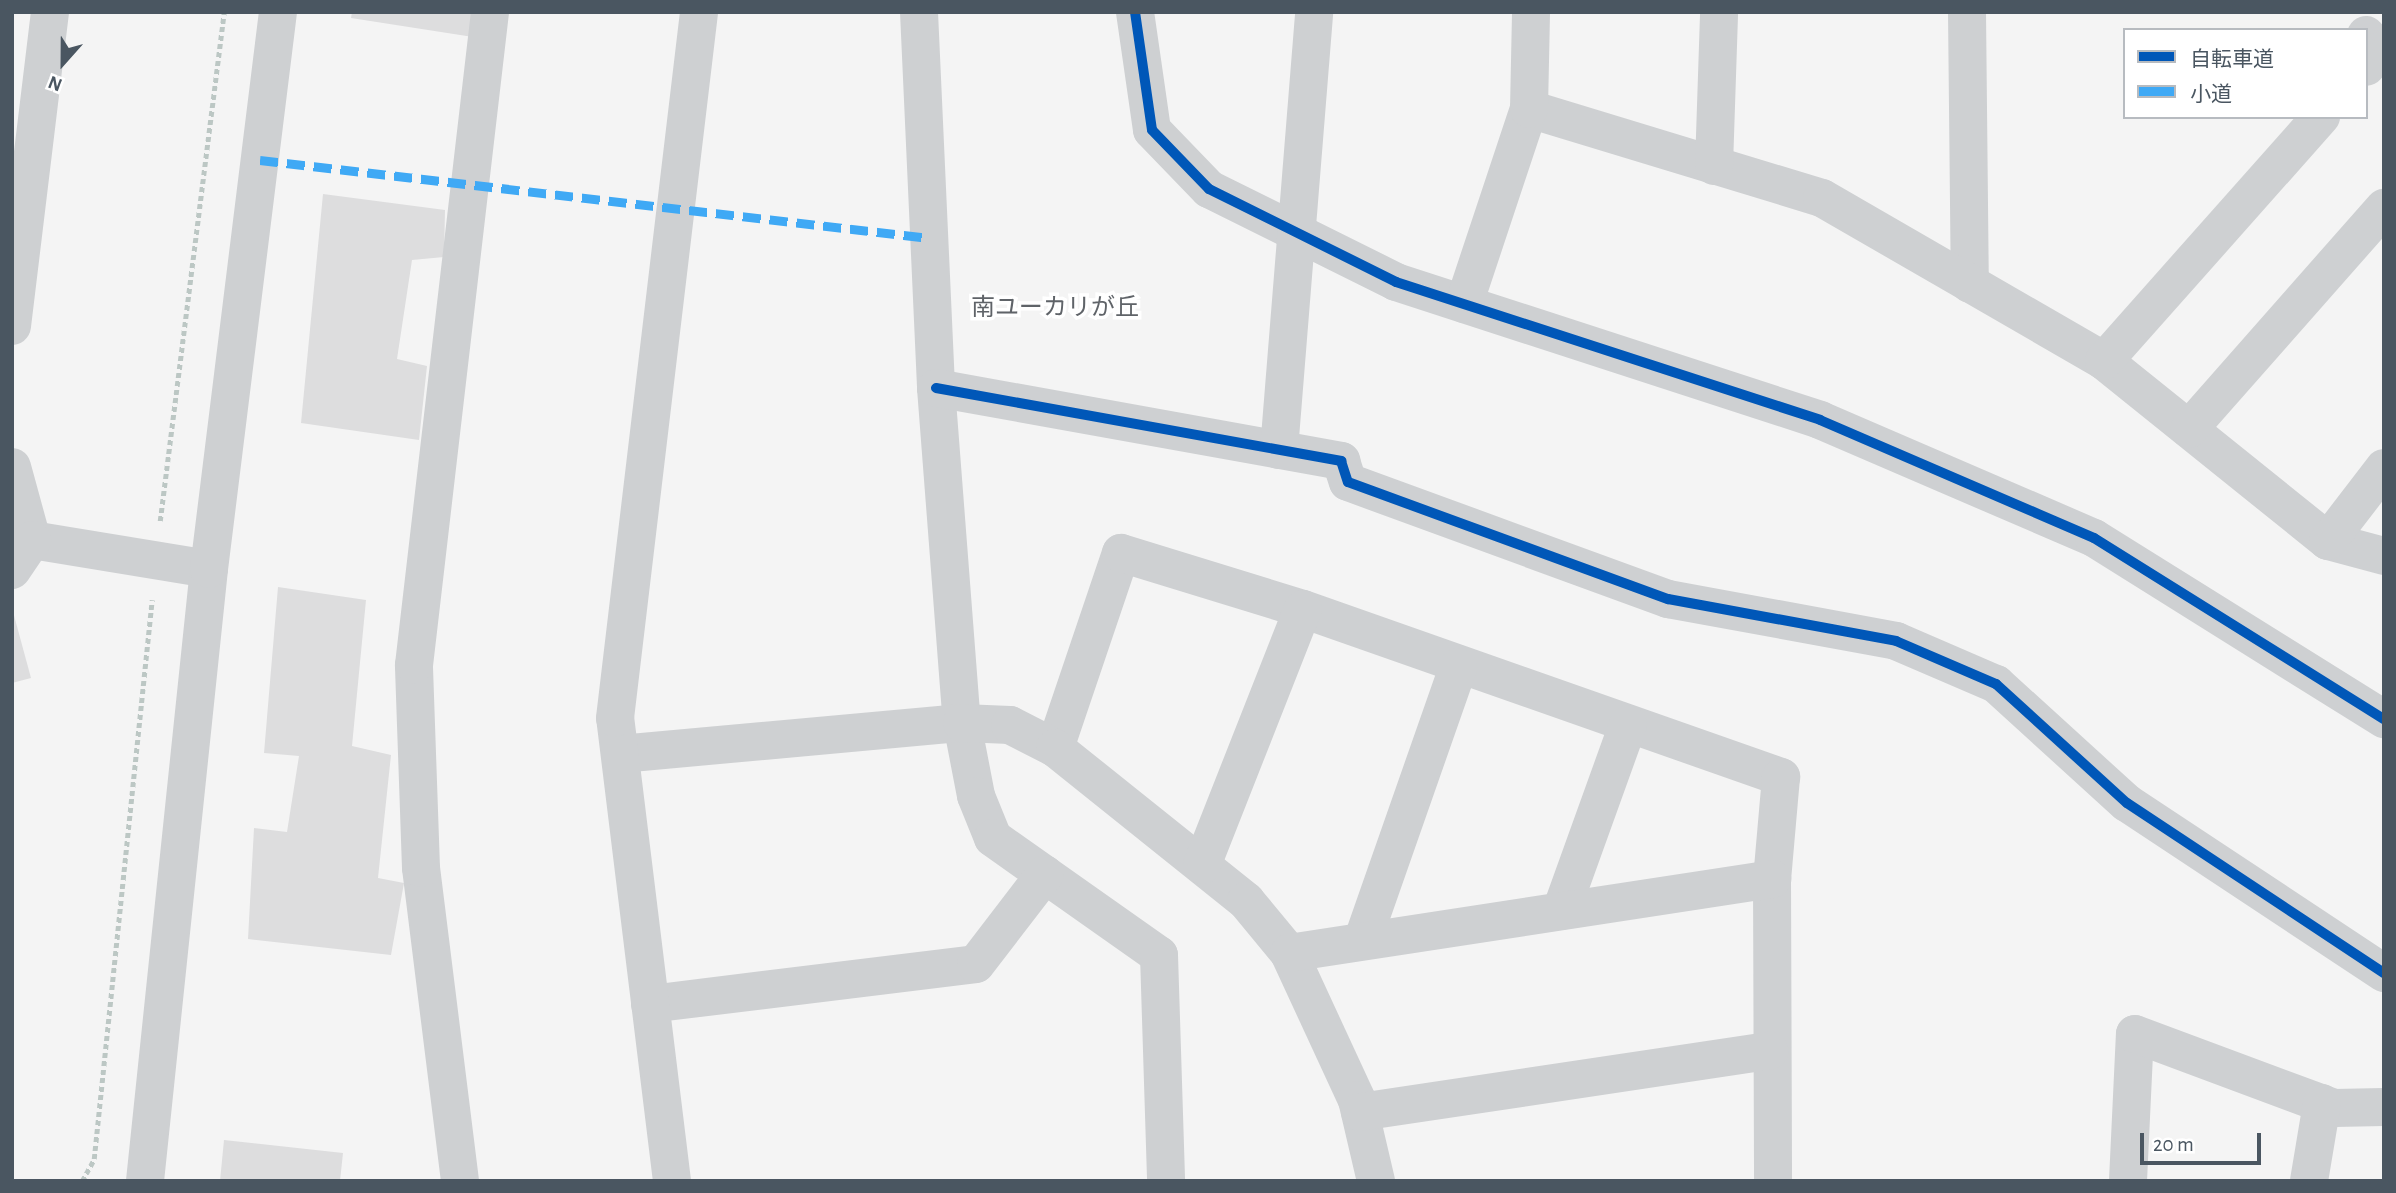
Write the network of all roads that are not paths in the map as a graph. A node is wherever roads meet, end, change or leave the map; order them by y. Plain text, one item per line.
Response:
1 (50, 12) edge
2 (278, 12) edge
3 (490, 12) edge
4 (699, 12) edge
5 (919, 12) edge
6 (1135, 12) edge
7 (1314, 12) edge
8 (1531, 12) edge
9 (1719, 12) edge
10 (1967, 12) edge
11 (2346, 12) edge
12 (2359, 28) edge
13 (2368, 37) edge
14 (2368, 65) edge
15 (27, 69) edge
16 (1529, 109) junction
17 (2319, 119) edge
18 (1714, 166) junction
19 (2384, 208) edge
20 (1297, 233) junction
21 (1970, 284) junction
22 (13, 285) edge
23 (1464, 304) junction
24 (12, 326) edge
25 (2104, 361) junction
26 (936, 388) junction
27 (2189, 429) junction
28 (1279, 450) junction
29 (12, 467) edge
30 (2384, 468) edge
31 (2328, 541) junction
32 (22, 555) edge
33 (2384, 556) edge
34 (209, 569) junction
35 (1303, 609) junction
36 (1458, 667) junction
37 (2384, 719) edge
38 (962, 723) junction
39 (1628, 725) junction
40 (1055, 748) junction
41 (620, 754) junction
42 (1202, 865) junction
43 (1045, 874) junction
44 (1772, 879) junction
45 (1562, 911) junction
46 (1363, 939) junction
47 (1289, 953) junction
48 (2384, 973) edge
49 (650, 1004) junction
50 (1769, 1051) junction
51 (2322, 1103) junction
52 (2384, 1107) edge
53 (1360, 1112) junction
54 (145, 1181) edge
55 (460, 1181) edge
56 (672, 1181) edge
57 (1167, 1181) edge
58 (1376, 1181) edge
59 (1773, 1181) edge
60 (2128, 1181) edge
61 (2309, 1181) edge

1 - 15 street
2 - 34 street
3 - 55 street
4 - 41 street
5 - 26 street
6 - 20 street
7 - 20 street
8 - 16 street
9 - 18 street
10 - 21 street
11 - 12 street
13 - 14 street
15 - 22 street
16 - 18 street
16 - 23 street
17 - 25 street
18 - 21 street
19 - 27 street
20 - 23 street
20 - 28 street
21 - 25 street
22 - 24 street
23 - 37 street
25 - 27 street
26 - 28 street
26 - 38 street
27 - 31 street
28 - 48 street
29 - 32 street
30 - 31 street
31 - 33 street
32 - 34 street
34 - 54 street
35 - 36 street
35 - 40 street
35 - 42 street
36 - 39 street
36 - 46 street
38 - 40 street
38 - 41 street
38 - 43 street
39 - 44 street
39 - 45 street
40 - 42 street
41 - 49 street
42 - 47 street
43 - 49 street
43 - 57 street
44 - 45 street
44 - 50 street
45 - 46 street
46 - 47 street
47 - 53 street
49 - 56 street
50 - 53 street
50 - 59 street
51 - 52 street
51 - 60 street
51 - 61 street
53 - 58 street

